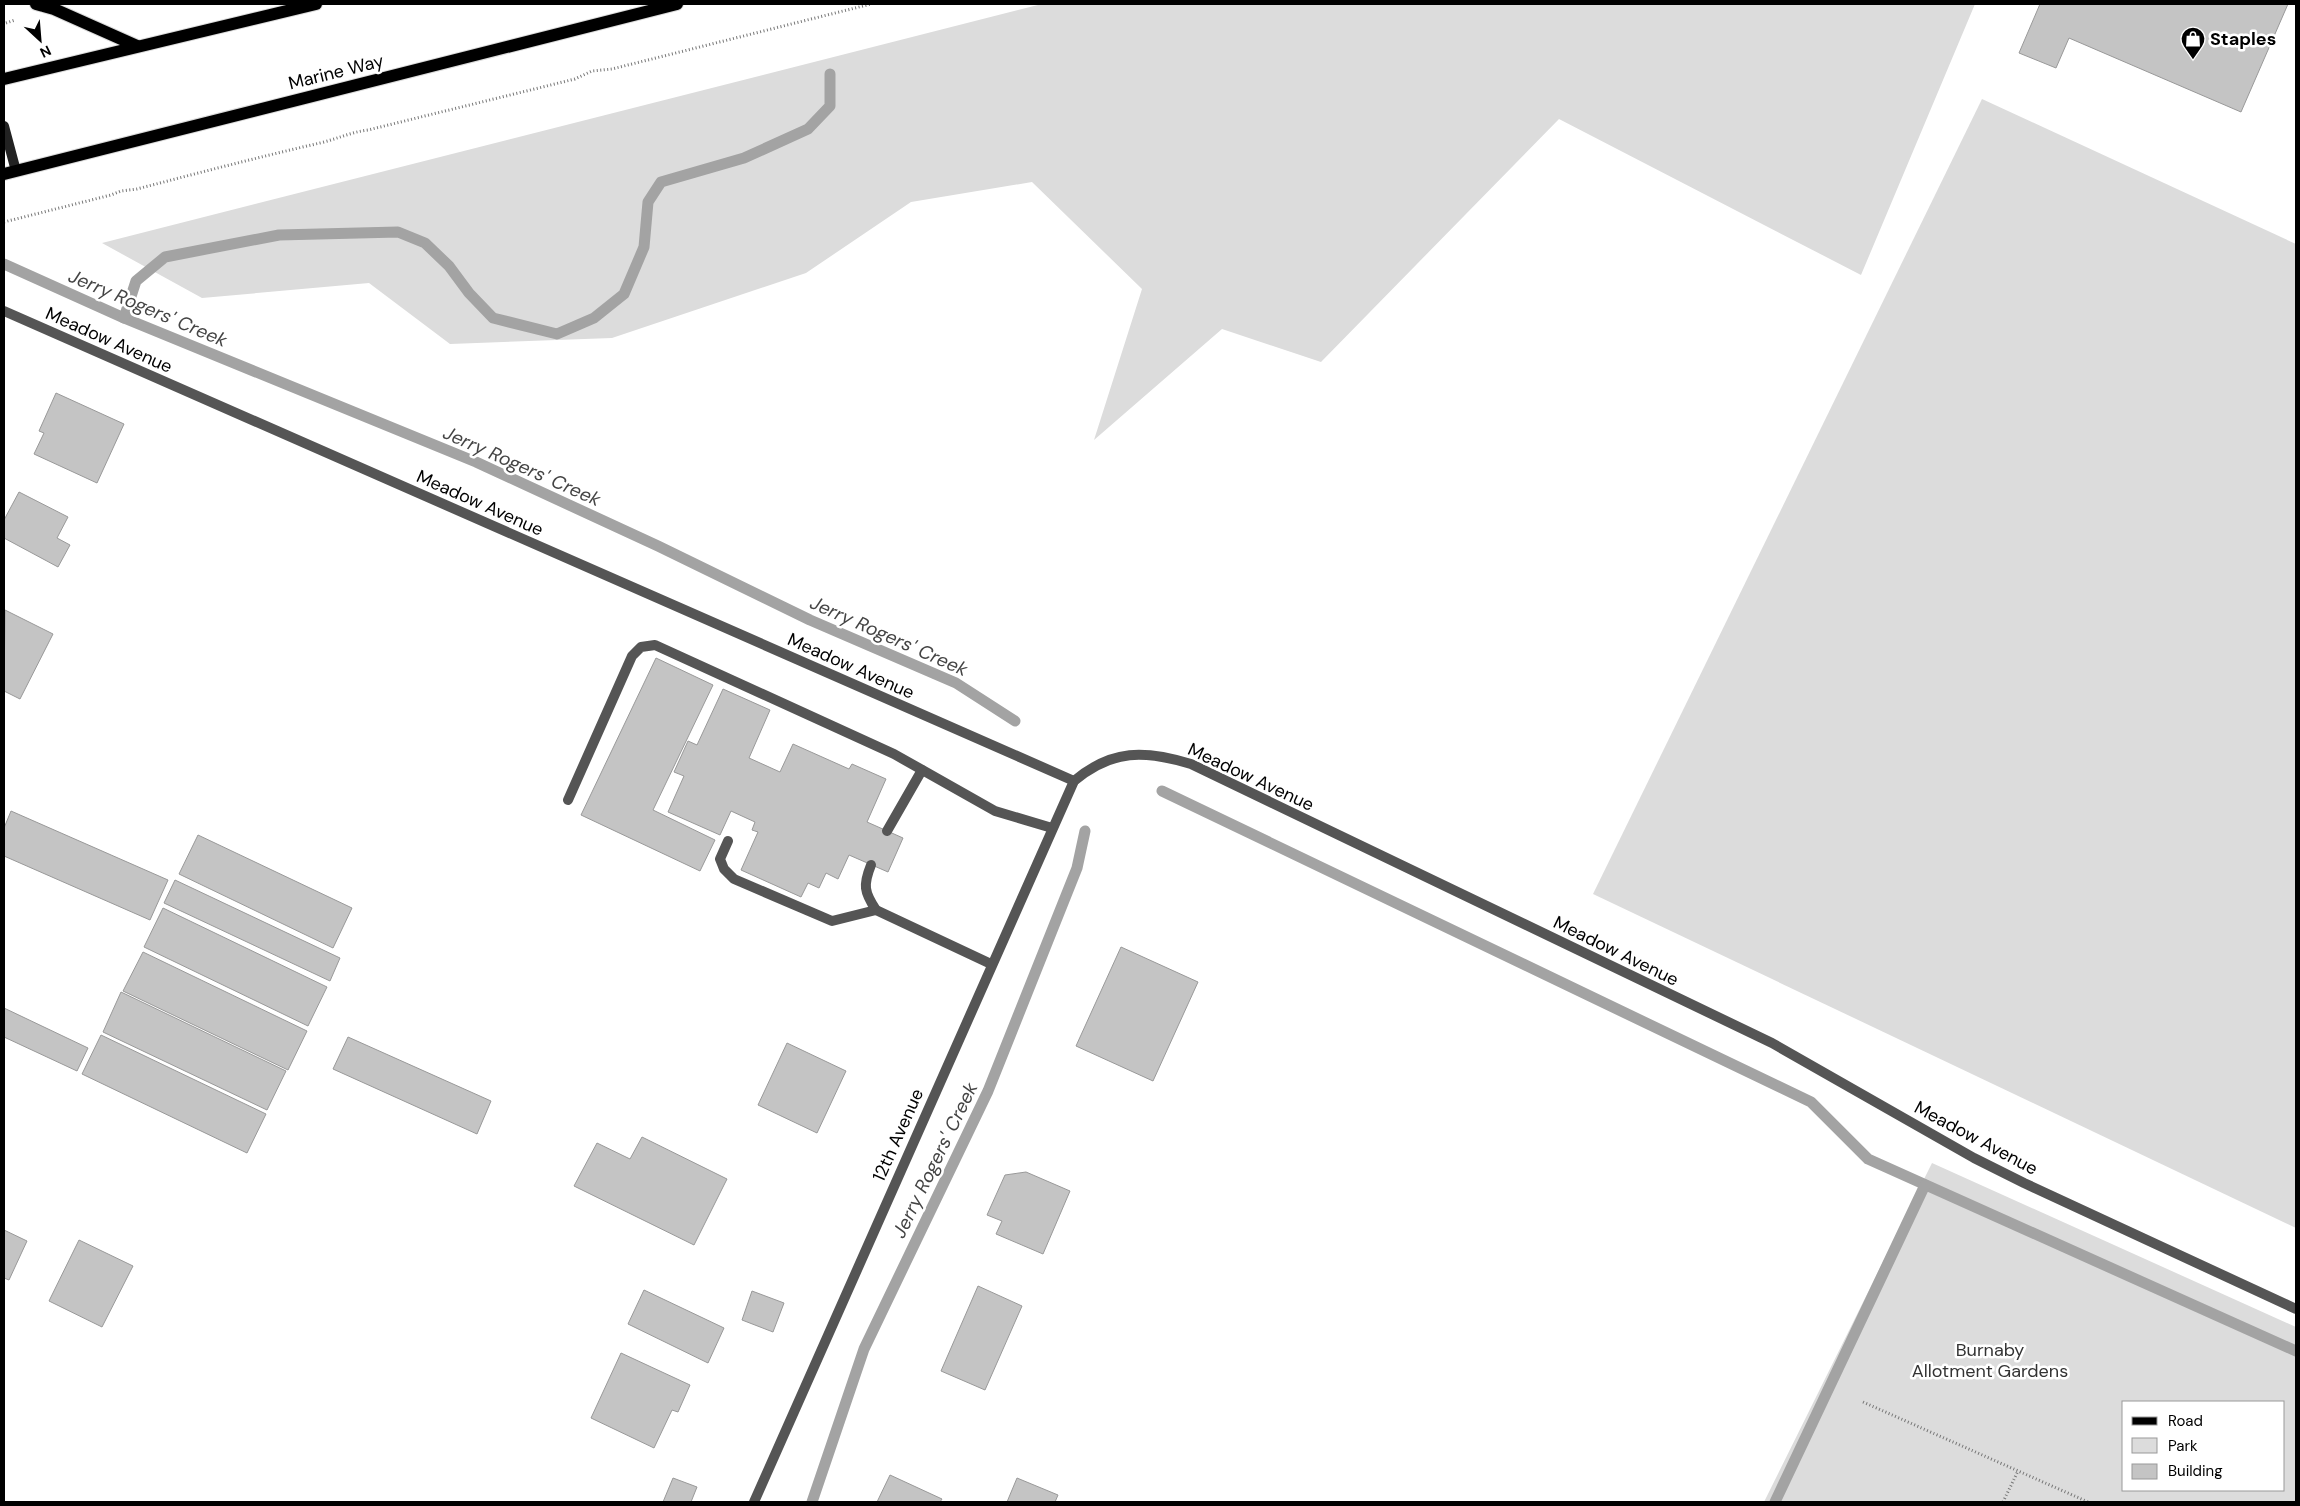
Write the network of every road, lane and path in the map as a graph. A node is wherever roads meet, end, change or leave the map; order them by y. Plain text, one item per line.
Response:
1 (36, 4) edge
2 (316, 4) edge
3 (677, 4) edge
4 (871, 4) edge
5 (18, 19) dead end
6 (6, 23) dead end
7 (136, 46) junction
8 (4, 79) edge
9 (4, 126) edge
10 (10, 173) edge
11 (4, 222) edge
12 (4, 311) edge
13 (922, 770) junction
14 (1074, 781) junction
15 (568, 800) dead end
16 (1052, 828) junction
17 (887, 831) dead end
18 (728, 841) dead end
19 (871, 865) dead end
20 (876, 910) junction
21 (991, 964) junction
22 (2296, 1309) edge
23 (1863, 1402) dead end
24 (2018, 1471) junction
25 (754, 1502) edge
26 (2003, 1502) edge
27 (2088, 1502) edge

1 - 7 main road
2 - 7 main road
3 - 10 main road, Marine Way
4 - 11 path
5 - 6 path
7 - 8 main road
9 - 10 street
12 - 14 street, Meadow Avenue
13 - 15 street
13 - 16 street
13 - 17 street
14 - 16 street, 12th Avenue
14 - 22 street, Meadow Avenue
16 - 21 street, 12th Avenue
18 - 20 street
19 - 20 street
20 - 21 street
21 - 25 street, 12th Avenue
23 - 24 path
24 - 26 path
24 - 27 path

